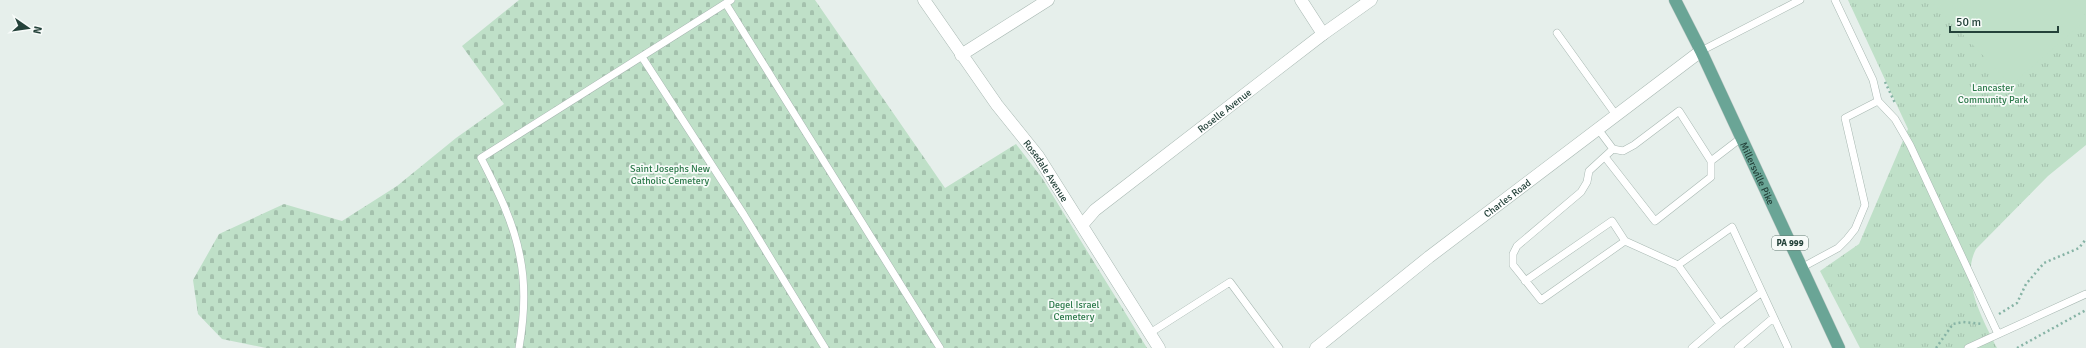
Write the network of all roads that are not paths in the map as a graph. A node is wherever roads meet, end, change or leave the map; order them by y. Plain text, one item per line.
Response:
1 (924, 0) edge
2 (1048, 0) edge
3 (1301, 0) edge
4 (1371, 0) edge
5 (1675, 0) edge
6 (1800, 0) edge
7 (1835, 0) edge
8 (728, 2) edge
9 (1557, 33) dead end
10 (1323, 34) junction
11 (1701, 51) junction
12 (961, 55) junction
13 (642, 57) junction
14 (1878, 101) junction
15 (1616, 116) junction
16 (1598, 129) junction
17 (1741, 138) junction
18 (1613, 149) junction
19 (1605, 157) junction
20 (1711, 161) junction
21 (1082, 225) junction
22 (1625, 241) junction
23 (1678, 265) junction
24 (1801, 268) junction
25 (1525, 281) junction
26 (1762, 292) junction
27 (2086, 294) edge
28 (1773, 318) junction
29 (1720, 324) junction
30 (1150, 333) junction
31 (1998, 334) junction
32 (519, 348) edge
33 (825, 348) edge
34 (940, 348) edge
35 (1159, 348) edge
36 (1279, 348) edge
37 (1316, 348) edge
38 (1692, 348) edge
39 (1738, 348) edge
40 (1788, 348) edge
41 (1839, 348) edge
42 (1968, 348) edge

1 - 12 street, Rosedale Avenue
2 - 12 street
3 - 10 street
4 - 10 street, Roselle Avenue
5 - 11 main road, Millersville Pike / PA 999
6 - 11 lane
7 - 14 lane
8 - 13 lane
8 - 34 lane
9 - 15 lane
10 - 21 street, Roselle Avenue
11 - 15 street, Charles Road
11 - 17 main road, Millersville Pike / PA 999
12 - 21 street, Rosedale Avenue
13 - 32 lane
13 - 33 lane
14 - 24 lane
14 - 31 lane
15 - 16 street, Charles Road
16 - 18 lane
16 - 37 street, Charles Road
17 - 20 lane
17 - 24 main road, Millersville Pike / PA 999
18 - 19 lane
18 - 20 lane
19 - 20 lane
19 - 25 lane
21 - 30 street, Rosedale Avenue
22 - 23 lane
22 - 25 lane
22 - 25 lane
23 - 26 lane
23 - 29 lane
24 - 41 main road, Millersville Pike / PA 999
26 - 28 lane
26 - 29 lane
27 - 31 lane
28 - 39 lane
28 - 40 lane
29 - 38 lane
30 - 35 street, Rosedale Avenue
30 - 36 lane
31 - 42 lane

